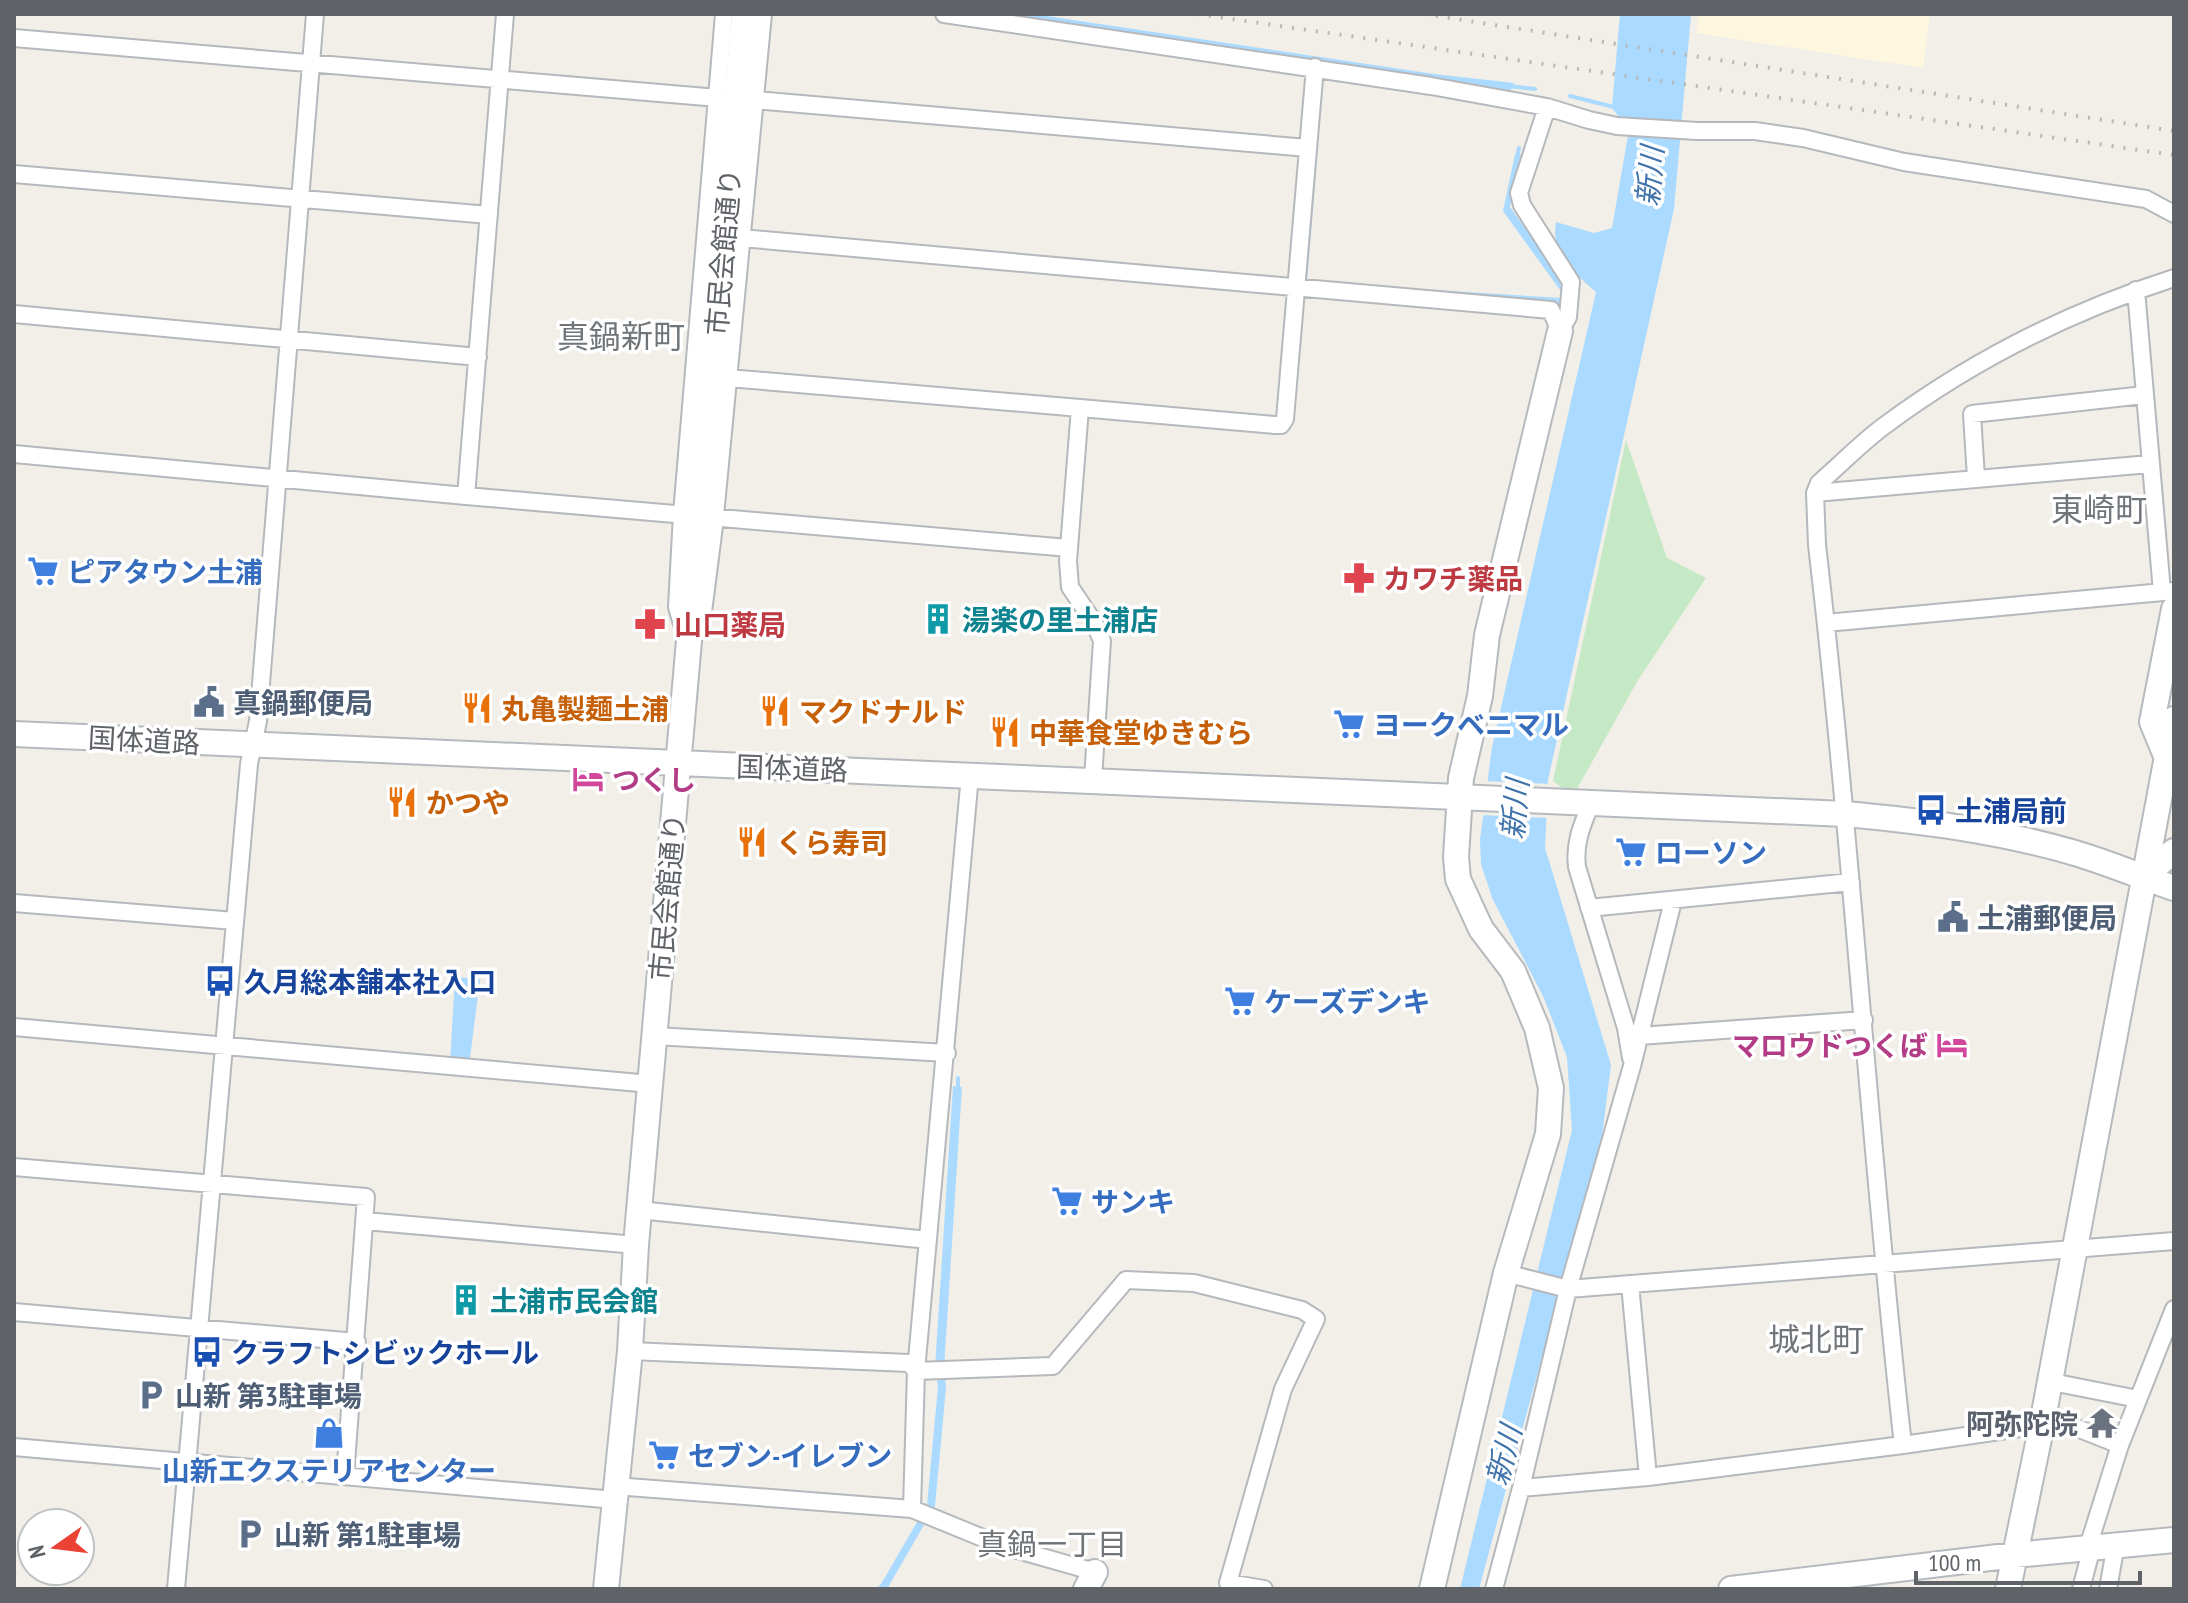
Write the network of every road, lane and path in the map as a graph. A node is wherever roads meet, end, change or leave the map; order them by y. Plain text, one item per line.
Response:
1 (315, 14) edge
2 (505, 14) edge
3 (724, 14) edge
4 (744, 14) edge
5 (763, 14) edge
6 (944, 14) edge
7 (14, 38) edge
8 (311, 64) junction
9 (1315, 67) junction
10 (500, 77) junction
11 (718, 98) junction
12 (755, 100) junction
13 (1547, 107) junction
14 (1308, 148) junction
15 (14, 174) edge
16 (301, 201) junction
17 (2174, 214) edge
18 (489, 215) junction
19 (741, 238) junction
20 (2174, 278) edge
21 (1298, 289) junction
22 (2136, 290) junction
23 (14, 314) edge
24 (1560, 331) junction
25 (290, 339) junction
26 (478, 357) junction
27 (728, 378) junction
28 (2144, 395) junction
29 (1080, 408) junction
30 (14, 454) edge
31 (2150, 464) junction
32 (278, 477) junction
33 (1976, 478) junction
34 (1815, 493) junction
35 (466, 496) junction
36 (699, 515) junction
37 (1069, 548) junction
38 (2170, 597) edge
39 (1826, 623) junction
40 (2174, 719) edge
41 (14, 734) edge
42 (253, 745) junction
43 (2170, 752) edge
44 (678, 763) junction
45 (970, 775) junction
46 (1093, 779) junction
47 (1466, 796) junction
48 (1591, 803) junction
49 (1845, 814) junction
50 (2174, 851) edge
51 (2143, 877) junction
52 (1851, 882) junction
53 (2174, 888) edge
54 (1673, 901) junction
55 (14, 903) edge
56 (1589, 908) junction
57 (235, 921) junction
58 (1864, 1020) junction
59 (14, 1027) edge
60 (655, 1036) junction
61 (1639, 1036) junction
62 (224, 1046) junction
63 (947, 1053) junction
64 (1632, 1066) junction
65 (651, 1084) junction
66 (14, 1167) edge
67 (212, 1183) junction
68 (639, 1210) junction
69 (365, 1221) junction
70 (928, 1240) junction
71 (2174, 1241) edge
72 (636, 1245) junction
73 (2073, 1250) junction
74 (1882, 1263) junction
75 (1517, 1275) junction
76 (1630, 1284) junction
77 (1568, 1289) junction
78 (2174, 1309) edge
79 (14, 1312) edge
80 (200, 1329) junction
81 (357, 1342) junction
82 (630, 1351) junction
83 (916, 1371) junction
84 (2062, 1384) dead end
85 (2138, 1399) junction
86 (2042, 1424) junction
87 (1903, 1445) junction
88 (2120, 1445) junction
89 (14, 1447) edge
90 (188, 1463) junction
91 (345, 1476) junction
92 (1648, 1477) junction
93 (1521, 1488) junction
94 (615, 1493) junction
95 (912, 1509) junction
96 (2174, 1540) edge
97 (2098, 1546) junction
98 (2015, 1555) junction
99 (1091, 1581) edge
100 (1228, 1586) edge
101 (1766, 1587) edge
102 (176, 1589) edge
103 (606, 1589) edge
104 (1264, 1589) edge
105 (1432, 1589) edge
106 (1494, 1589) edge
107 (1731, 1589) edge
108 (2008, 1589) edge
109 (2081, 1589) edge
110 (2108, 1589) edge

1 - 8 street
2 - 10 street
3 - 11 street
4 - 36 street, 市民会館通り
5 - 12 street
6 - 9 street
7 - 8 street
8 - 10 street
8 - 16 street
9 - 13 street
9 - 14 street
10 - 11 street
10 - 18 street
11 - 36 street
12 - 14 street
12 - 19 street
13 - 17 street
13 - 24 street
14 - 21 street
15 - 16 street
16 - 18 street
16 - 25 street
18 - 26 street
19 - 21 street
19 - 27 street
20 - 22 street
21 - 24 street
21 - 29 street
22 - 28 street
22 - 34 street
23 - 25 street
24 - 47 street
25 - 26 street
25 - 32 street
26 - 35 street
27 - 29 street
27 - 36 street
28 - 31 street
28 - 33 street
29 - 37 street
30 - 32 street
31 - 33 street
31 - 38 street
32 - 35 street
32 - 42 street
33 - 34 street
34 - 39 street
35 - 36 street
36 - 37 street
36 - 44 street, 市民会館通り
37 - 46 street
38 - 39 street
38 - 43 street
39 - 49 street
40 - 43 street
41 - 42 street, 国体道路
42 - 44 street, 国体道路
42 - 57 street
43 - 51 street
44 - 45 street, 国体道路
44 - 60 street, 市民会館通り
45 - 46 street, 国体道路
45 - 63 street
46 - 47 street, 国体道路
47 - 48 street, 国体道路
47 - 75 street
48 - 49 street, 国体道路
48 - 56 street
49 - 51 street, 国体道路
49 - 52 street
50 - 51 street
51 - 53 street, 国体道路
51 - 73 street
52 - 54 street
52 - 58 street
54 - 56 street
54 - 61 street
55 - 57 street
56 - 64 street
57 - 62 street
58 - 61 street
58 - 74 street
59 - 62 street
60 - 63 street
60 - 65 street, 市民会館通り
61 - 64 street
62 - 65 street
62 - 67 street
63 - 70 street
64 - 77 street
65 - 68 street, 市民会館通り
66 - 67 street
67 - 69 street
67 - 80 street
68 - 70 street
68 - 72 street, 市民会館通り
69 - 72 street
69 - 81 street
70 - 83 street
71 - 73 street
72 - 82 street, 市民会館通り
73 - 74 street
73 - 86 street
74 - 76 street
74 - 87 street
75 - 77 street
75 - 105 street
76 - 77 street
76 - 92 street
77 - 93 street
78 - 85 street
79 - 80 street
80 - 81 street
80 - 90 street
81 - 91 street
82 - 83 street
82 - 94 street, 市民会館通り
83 - 95 street
83 - 100 street
84 - 85 street
85 - 88 street
86 - 87 street
86 - 88 street
86 - 98 street
87 - 92 street
88 - 97 street
89 - 90 street
90 - 91 street
90 - 102 street
91 - 94 street
92 - 93 street
93 - 106 street
94 - 95 street
94 - 103 street, 市民会館通り
95 - 99 street
96 - 97 street
97 - 98 street
97 - 109 street
97 - 110 street
98 - 101 street
98 - 108 street
100 - 104 street
101 - 107 street

